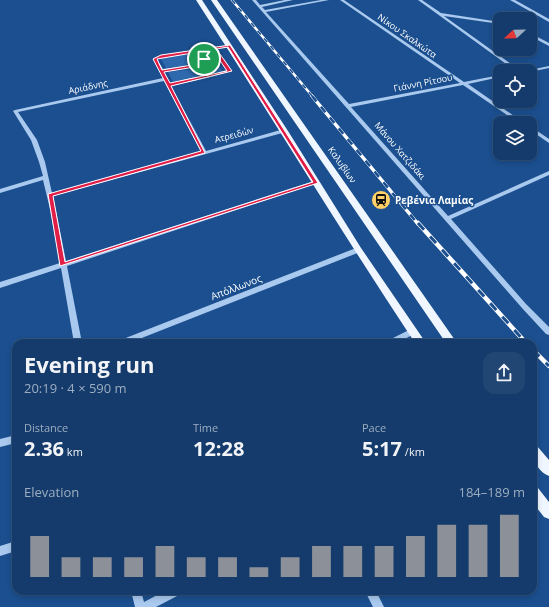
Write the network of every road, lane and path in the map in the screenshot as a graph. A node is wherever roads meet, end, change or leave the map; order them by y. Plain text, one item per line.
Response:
1 (199, 0) edge
2 (214, 0) edge
3 (254, 0) edge
4 (291, 0) edge
5 (327, 0) edge
6 (342, 0) edge
7 (420, 0) edge
8 (512, 0) edge
9 (259, 6) junction
10 (263, 11) junction
11 (441, 14) junction
12 (549, 21) edge
13 (493, 22) edge
14 (537, 38) edge
15 (549, 45) edge
16 (229, 46) junction
17 (198, 64) junction
18 (509, 64) edge
19 (549, 67) edge
20 (537, 69) edge
21 (161, 71) junction
22 (207, 77) junction
23 (493, 77) edge
24 (165, 79) junction
25 (464, 83) junction
26 (168, 85) junction
27 (348, 106) junction
28 (512, 116) edge
29 (284, 131) junction
30 (537, 133) edge
31 (549, 141) edge
32 (204, 152) junction
33 (549, 173) edge
34 (46, 177) junction
35 (316, 182) junction
36 (0, 191) edge
37 (50, 195) junction
38 (447, 219) junction
39 (358, 250) junction
40 (62, 265) junction
41 (0, 285) edge
42 (413, 331) junction
43 (549, 332) edge
44 (77, 339) edge
45 (131, 339) edge
46 (398, 339) edge
47 (418, 339) edge
48 (449, 339) edge
49 (12, 440) edge
50 (0, 443) edge
51 (537, 455) edge
52 (549, 470) edge
53 (537, 498) edge
54 (549, 512) edge
55 (12, 547) edge
56 (0, 551) edge
57 (137, 595) edge
58 (168, 595) edge
59 (372, 595) edge
60 (140, 607) edge
61 (146, 607) edge
62 (379, 607) edge

1 - 16 main road
2 - 48 main road, Καλυβίων
3 - 9 street, Μάνου Χατζιδάκι
4 - 9 street
5 - 10 street
6 - 25 street, Νίκου Σκαλκώτα
7 - 11 street
8 - 12 street
9 - 10 street, Μάνου Χατζιδάκι
10 - 27 street, Μάνου Χατζιδάκι
11 - 13 street
11 - 18 street
14 - 15 street
16 - 21 street
16 - 29 main road
17 - 21 street
17 - 22 street
17 - 22 street
19 - 20 street
21 - 24 street
22 - 26 street
23 - 25 street, Γιάννη Ρίτσου
24 - 26 street
24 - 34 street, Αριάδνης
25 - 27 street, Γιάννη Ρίτσου
25 - 28 street, Νίκου Σκαλκώτα
26 - 32 street
27 - 38 street, Μάνου Χατζιδάκι
29 - 32 street, Ατρειδών
29 - 35 main road
30 - 31 street
32 - 37 street, Ατρειδών
33 - 38 street
34 - 36 street
34 - 37 street
35 - 39 main road
35 - 40 street
37 - 40 street
38 - 43 street, Μάνου Χατζιδάκι
39 - 42 main road
39 - 45 street, Απόλλωνος
40 - 41 street
40 - 44 street
42 - 46 street
42 - 47 main road
49 - 50 street
51 - 52 main road
53 - 54 main road
55 - 56 street
57 - 60 street
58 - 61 street
59 - 62 street

